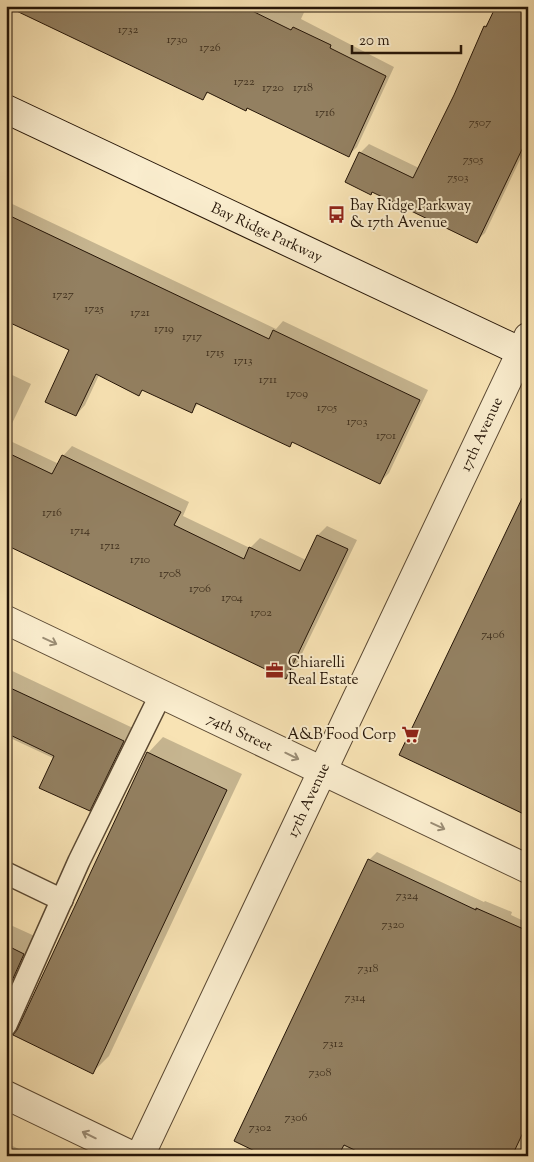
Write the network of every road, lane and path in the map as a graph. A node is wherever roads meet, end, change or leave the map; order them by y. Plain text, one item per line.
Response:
1 (6, 109) edge
2 (525, 348) edge
3 (6, 620) edge
4 (160, 694) junction
5 (322, 771) junction
6 (528, 869) edge
7 (6, 873) edge
8 (62, 900) junction
9 (6, 1025) edge
10 (6, 1095) edge
11 (133, 1156) edge
12 (140, 1156) edge

1 - 2 street, Bay Ridge Parkway
2 - 5 street, 17th Avenue
3 -> 4 street, 74th Street
4 -> 5 street, 74th Street
4 - 8 lane
5 -> 6 street, 74th Street
5 - 12 street, 17th Avenue
7 - 8 lane
8 - 9 lane
11 -> 10 street

